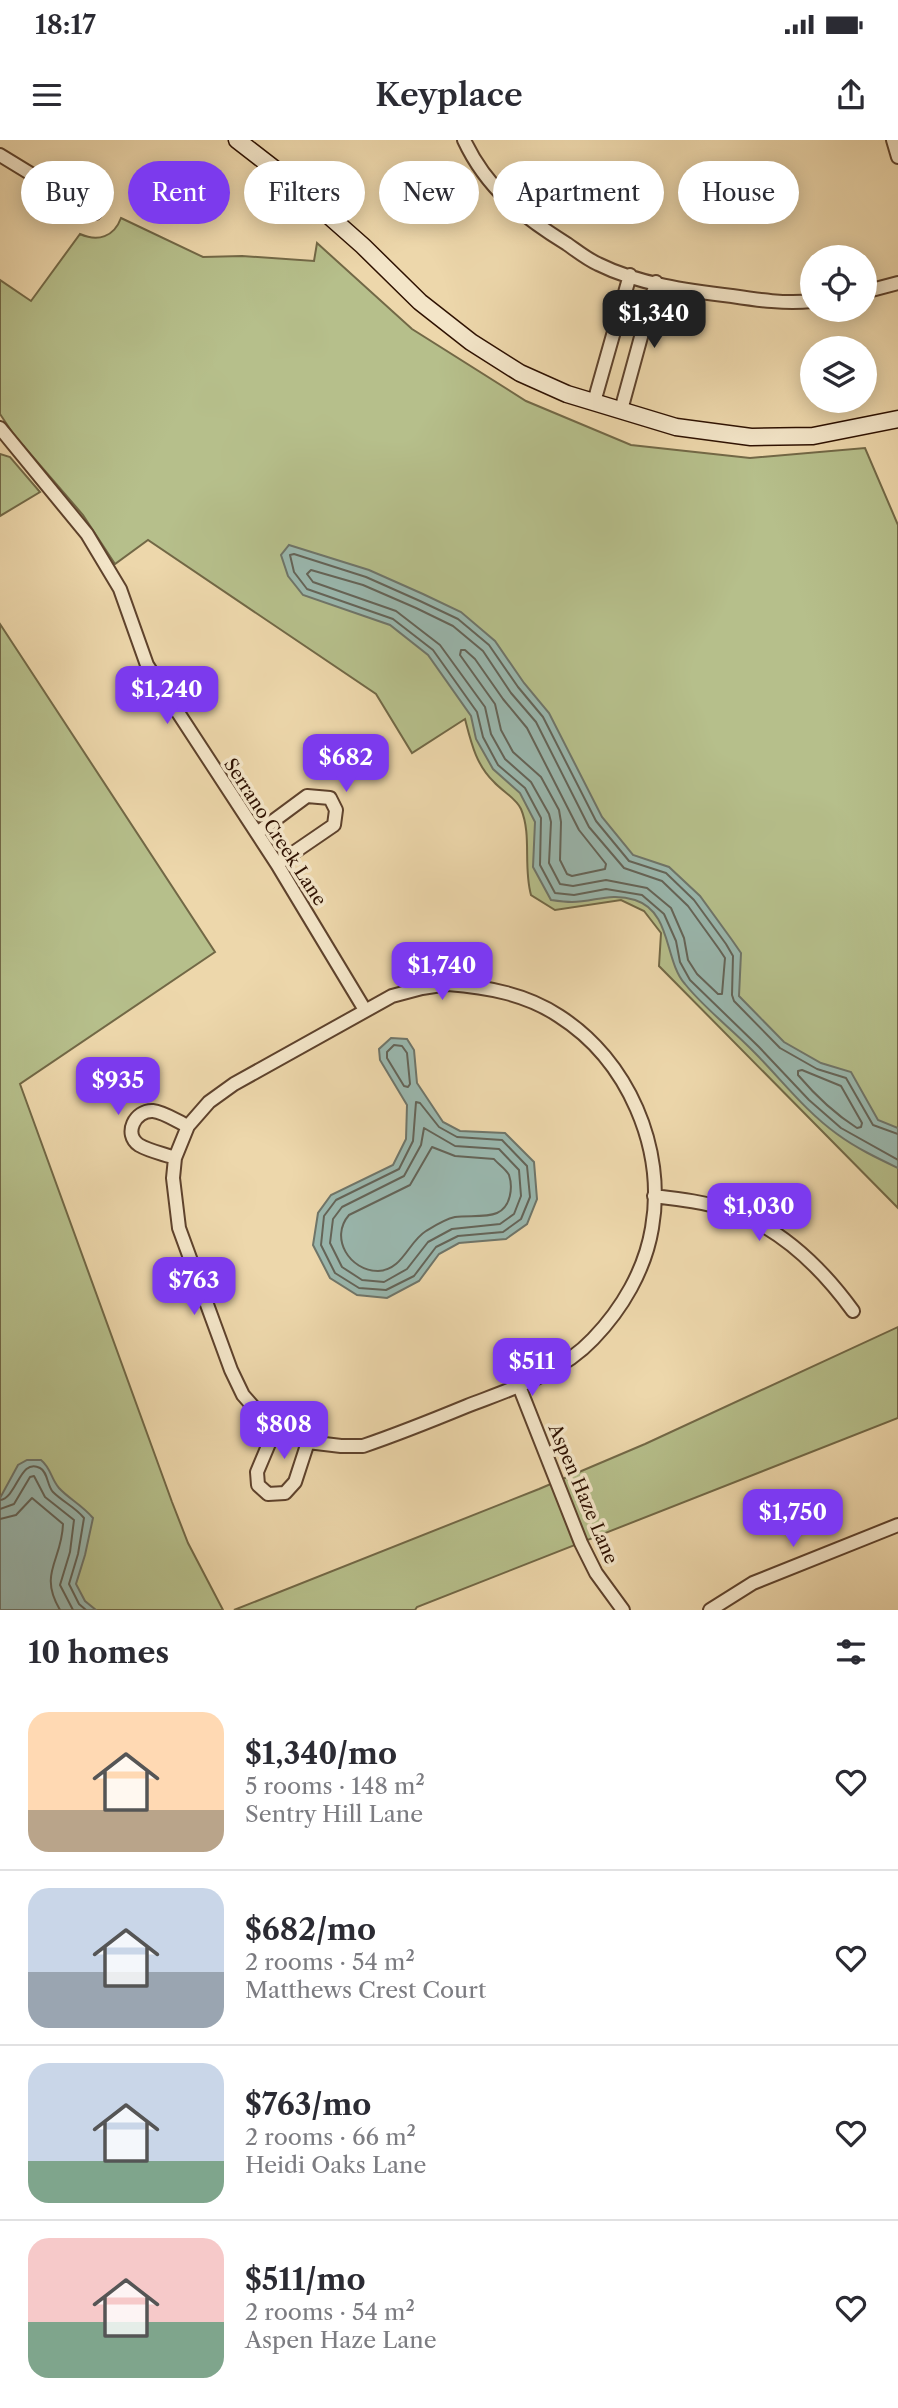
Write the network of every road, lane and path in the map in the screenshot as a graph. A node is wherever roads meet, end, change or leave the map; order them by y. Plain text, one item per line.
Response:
1 (237, 140) edge
2 (464, 140) edge
3 (893, 140) edge
4 (0, 156) edge
5 (898, 157) edge
6 (21, 169) edge
7 (630, 275) junction
8 (656, 282) junction
9 (898, 283) edge
10 (877, 289) edge
11 (800, 301) edge
12 (594, 401) junction
13 (621, 410) junction
14 (898, 419) edge
15 (2, 436) edge
16 (257, 832) junction
17 (277, 864) junction
18 (365, 1010) junction
19 (188, 1126) junction
20 (175, 1158) junction
21 (654, 1196) junction
22 (853, 1311) dead end
23 (519, 1386) junction
24 (276, 1427) junction
25 (308, 1441) junction
26 (898, 1525) edge
27 (623, 1610) edge
28 (710, 1610) edge

1 - 12 street
2 - 7 street
3 - 5 street
4 - 6 street
7 - 8 street
7 - 12 street
8 - 11 street
8 - 13 street
9 - 10 street
12 - 13 street
13 - 14 street
15 - 16 street, Serrano Creek Lane
16 - 17 street, Serrano Creek Lane
16 - 17 street
17 - 18 street, Serrano Creek Lane
18 - 19 street
18 - 21 street
19 - 20 street
19 - 20 street
20 - 24 street
21 - 22 street
21 - 23 street
23 - 25 street
23 - 27 street, Aspen Haze Lane
24 - 25 street
24 - 25 street
26 - 28 street

